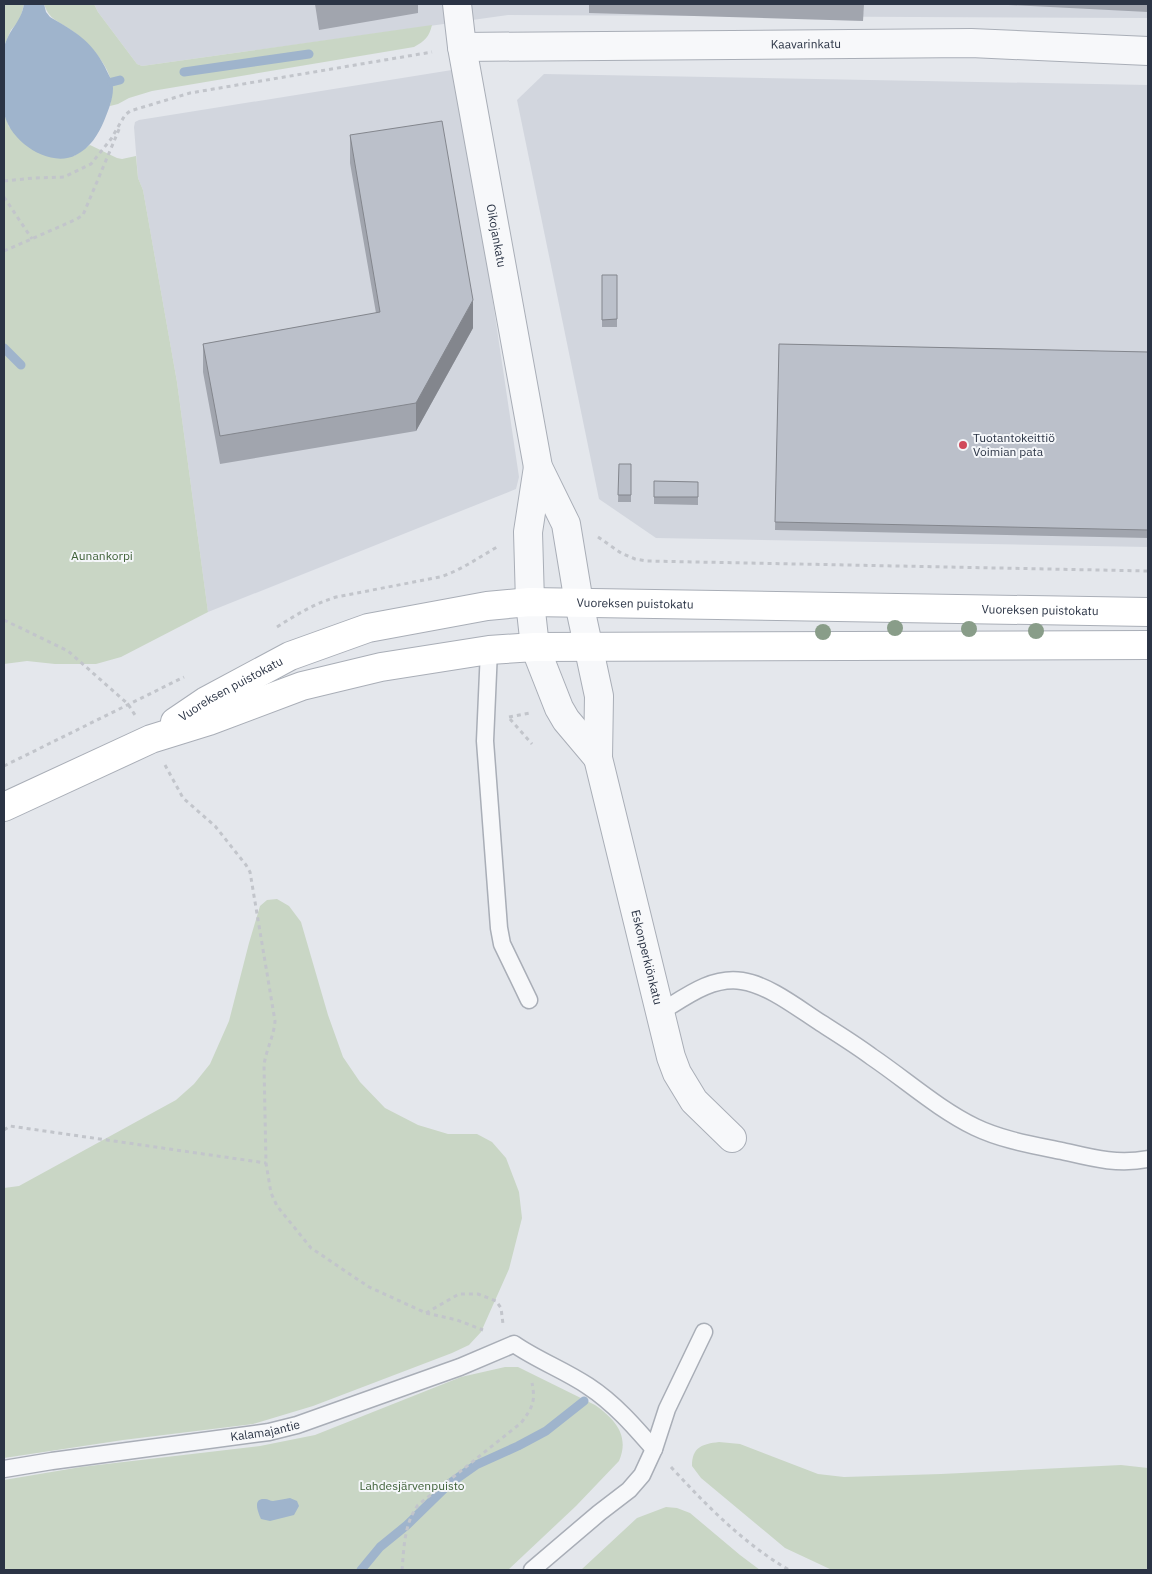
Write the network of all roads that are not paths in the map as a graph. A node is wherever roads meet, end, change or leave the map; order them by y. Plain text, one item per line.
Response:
1 (457, 4) edge
2 (462, 47) junction
3 (1148, 51) edge
4 (538, 467) junction
5 (530, 602) junction
6 (580, 603) junction
7 (1148, 612) edge
8 (1148, 645) edge
9 (535, 646) junction
10 (588, 647) junction
11 (489, 650) junction
12 (151, 739) junction
13 (598, 758) junction
14 (4, 806) edge
15 (529, 1000) dead end
16 (659, 1013) junction
17 (732, 1138) dead end
18 (1148, 1159) edge
19 (704, 1332) dead end
20 (654, 1449) junction
21 (4, 1469) edge
22 (532, 1570) edge

1 - 2 street, Oikojankatu
2 - 3 street, Kaavarinkatu
2 - 4 street, Oikojankatu
4 - 5 street, Oikojankatu
4 - 6 street, Oikojankatu
5 - 6 main road, Vuoreksen puistokatu
5 - 9 street, Oikojankatu
5 - 12 main road, Vuoreksen puistokatu
6 - 7 main road, Vuoreksen puistokatu
6 - 10 street, Oikojankatu
8 - 10 main road, Vuoreksen puistokatu
9 - 10 main road, Vuoreksen puistokatu
9 - 11 main road, Vuoreksen puistokatu
9 - 13 street, Eskonperkiönkatu
10 - 13 street, Eskonperkiönkatu
11 - 12 main road, Vuoreksen puistokatu
11 - 15 lane
12 - 14 main road, Vuoreksen puistokatu
13 - 16 street, Eskonperkiönkatu
16 - 17 street, Eskonperkiönkatu
16 - 18 lane
19 - 20 lane
20 - 21 lane, Kalamajantie
20 - 22 lane

